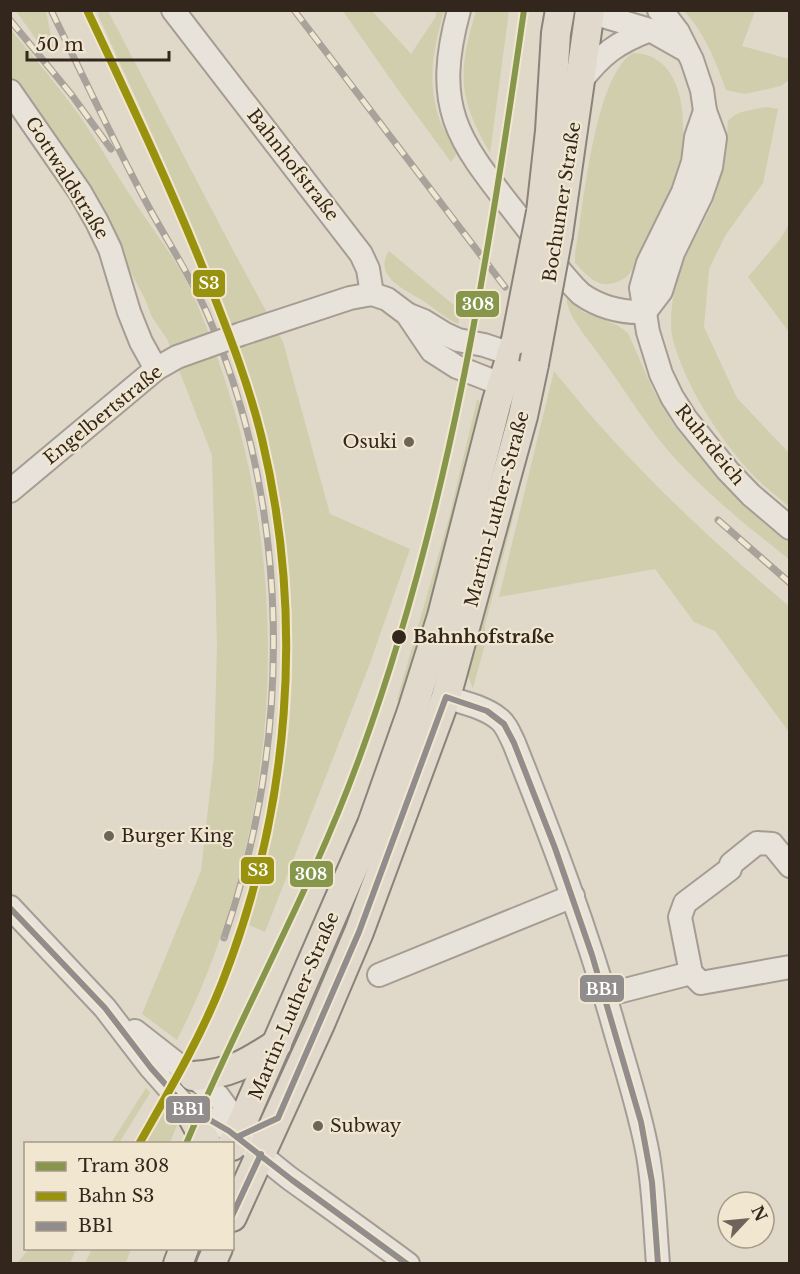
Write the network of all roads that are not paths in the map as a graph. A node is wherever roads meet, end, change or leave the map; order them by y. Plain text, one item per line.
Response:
1 (173, 10) edge
2 (459, 10) edge
3 (560, 10) edge
4 (587, 11) edge
5 (654, 20) edge
6 (580, 82) junction
7 (10, 91) edge
8 (372, 294) junction
9 (645, 312) junction
10 (407, 314) junction
11 (521, 352) junction
12 (156, 369) junction
13 (515, 389) junction
14 (10, 491) edge
15 (789, 528) edge
16 (446, 697) junction
17 (789, 866) edge
18 (573, 896) junction
19 (10, 907) edge
20 (789, 967) edge
21 (691, 973) junction
22 (379, 975) dead end
23 (606, 995) junction
24 (277, 1044) junction
25 (188, 1096) junction
26 (278, 1118) junction
27 (235, 1141) edge
28 (207, 1142) edge
29 (261, 1154) junction
30 (234, 1213) edge
31 (408, 1263) edge
32 (658, 1263) edge

1 - 8 street, Bahnhofstraße
2 - 9 street
3 - 11 main road, Bochumer Straße, bridge
4 - 5 street, Ruhrdeich
4 - 6 main road, Bochumer Straße
5 - 6 street
5 - 9 street, Ruhrdeich
6 - 11 main road, Bochumer Straße, bridge
7 - 12 street, Gottwaldstraße
8 - 10 street
8 - 12 street, Engelbertstraße, bridge
9 - 15 street, Ruhrdeich
10 - 11 street
10 - 13 street
11 - 13 main road, Bochumer Straße
12 - 14 street, Engelbertstraße
13 - 16 main road, Martin-Luther-Straße
13 - 24 main road, Martin-Luther-Straße
16 - 18 street
16 - 26 main road, Martin-Luther-Straße
17 - 21 street
18 - 22 street
18 - 23 street
19 - 25 street
20 - 21 street
21 - 23 street
23 - 32 street
24 - 25 main road
24 - 27 main road, Martin-Luther-Straße
25 - 27 street
25 - 27 street
25 - 28 main road
26 - 27 main road
26 - 29 main road, Martin-Luther-Straße
27 - 29 street
29 - 30 main road, Martin-Luther-Straße
29 - 31 street

